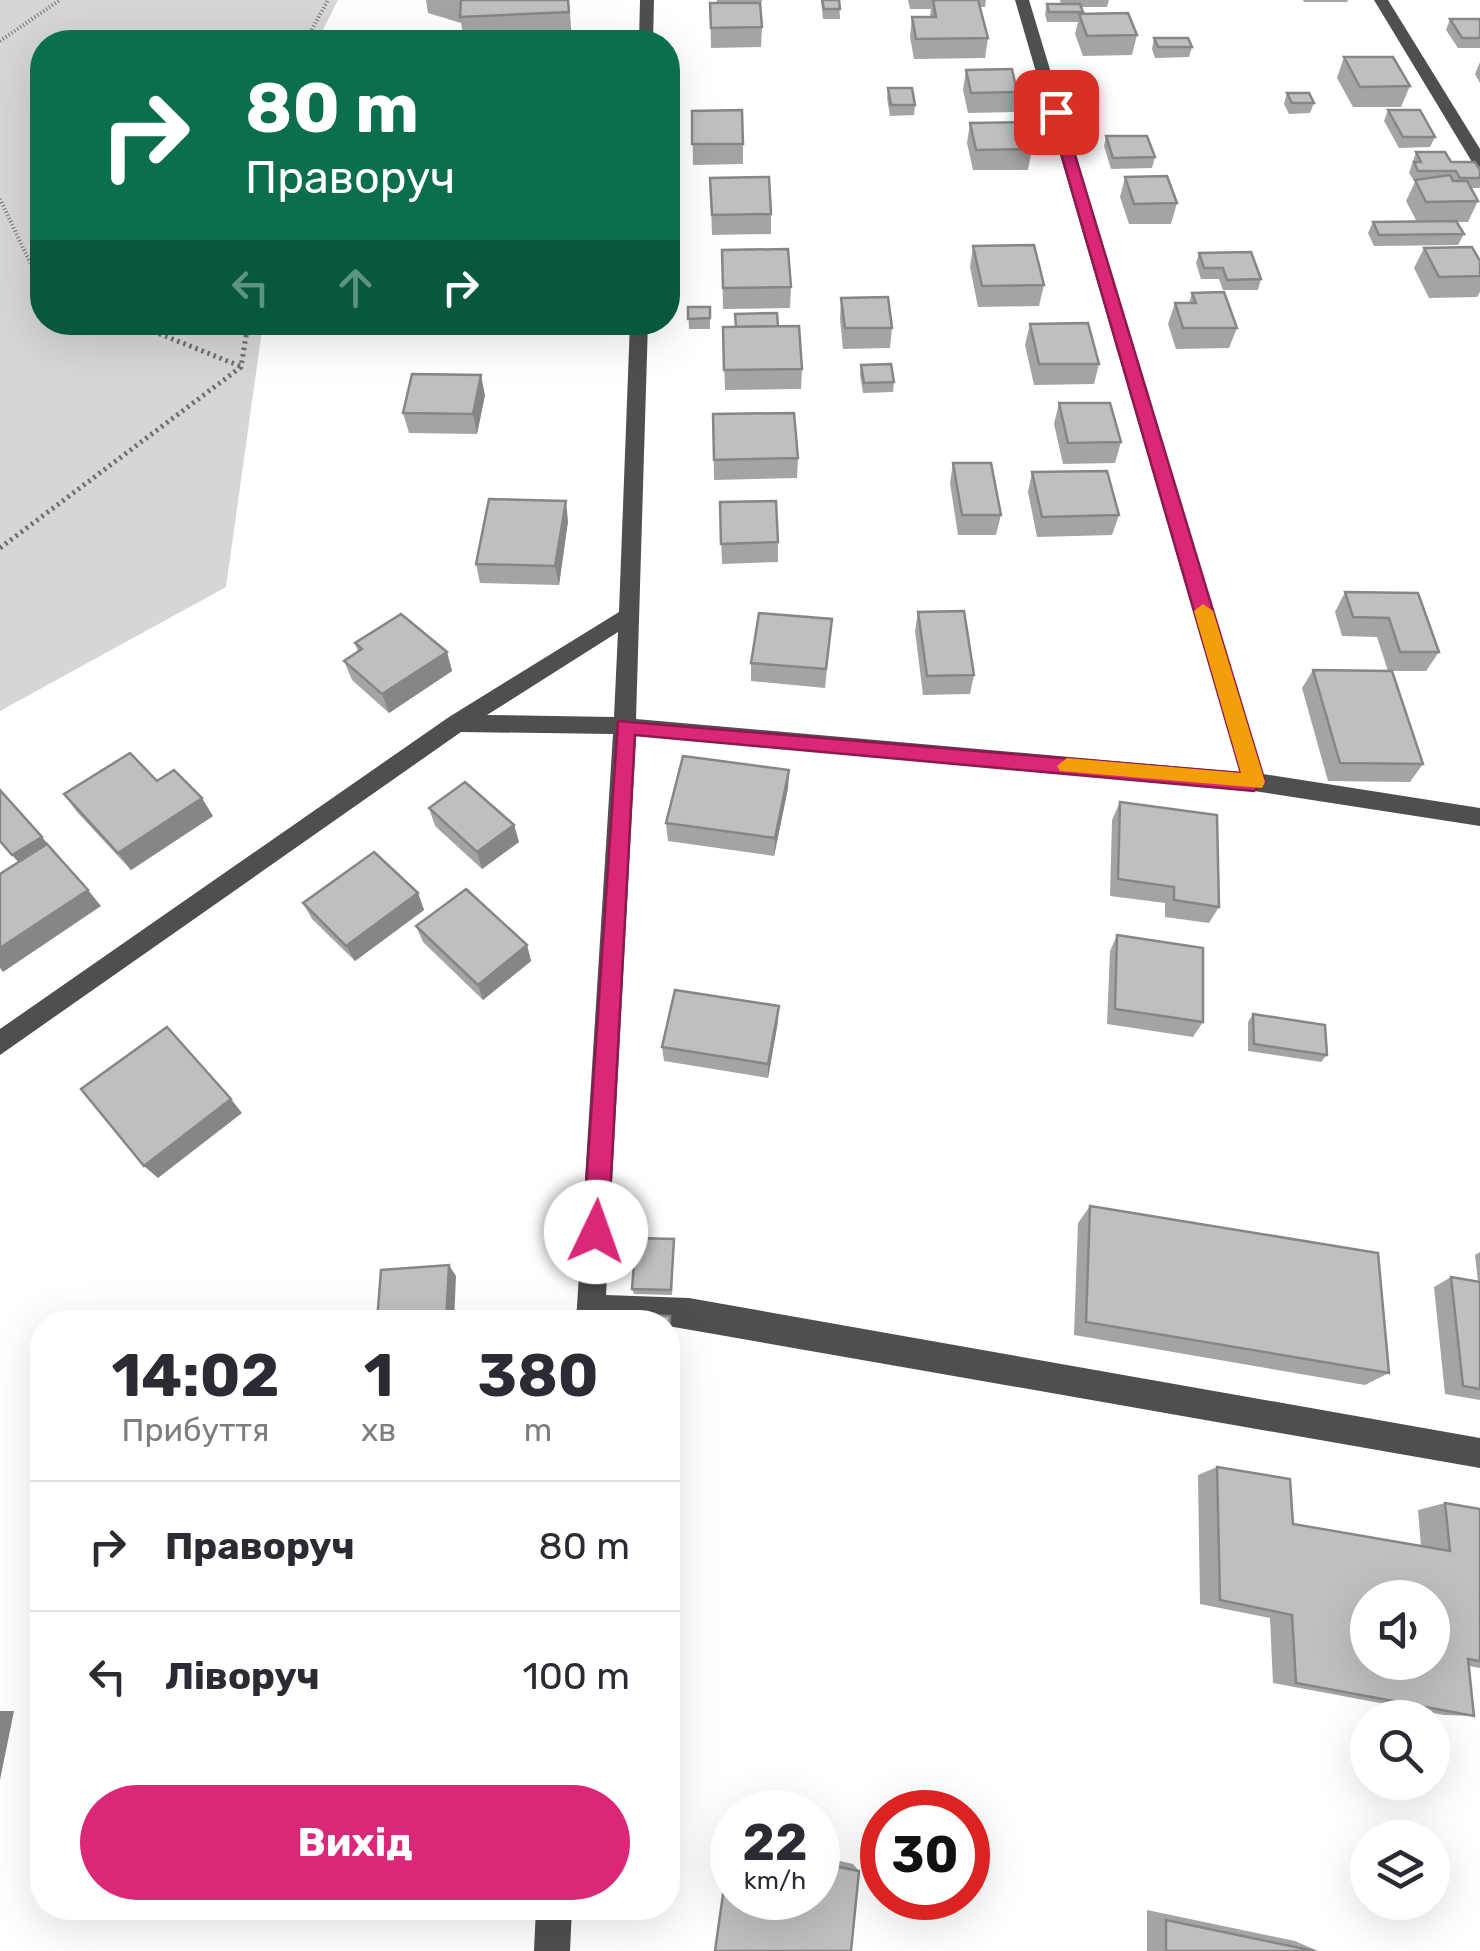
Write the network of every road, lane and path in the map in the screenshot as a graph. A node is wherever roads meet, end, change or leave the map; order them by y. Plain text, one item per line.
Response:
1 (60, 0) edge
2 (328, 0) edge
3 (648, 0) edge
4 (1022, 0) edge
5 (1381, 0) edge
6 (312, 30) edge
7 (647, 30) edge
8 (0, 42) edge
9 (1480, 162) edge
10 (0, 199) edge
11 (30, 263) edge
12 (163, 335) edge
13 (246, 335) edge
14 (638, 335) edge
15 (241, 366) junction
16 (0, 548) edge
17 (631, 614) junction
18 (457, 724) junction
19 (625, 726) junction
20 (1254, 782) junction
21 (1480, 816) edge
22 (0, 1043) edge
23 (590, 1310) edge
24 (680, 1312) edge
25 (1480, 1453) edge
26 (553, 1920) edge
27 (552, 1951) edge

1 - 8 path
2 - 6 path
3 - 7 street
4 - 20 street
5 - 9 street
10 - 11 path
12 - 15 path
13 - 15 path
14 - 17 street
15 - 16 path
17 - 18 street
17 - 19 street
18 - 19 street
18 - 22 street
19 - 20 street
19 - 23 street
20 - 21 street
24 - 25 street
26 - 27 street

